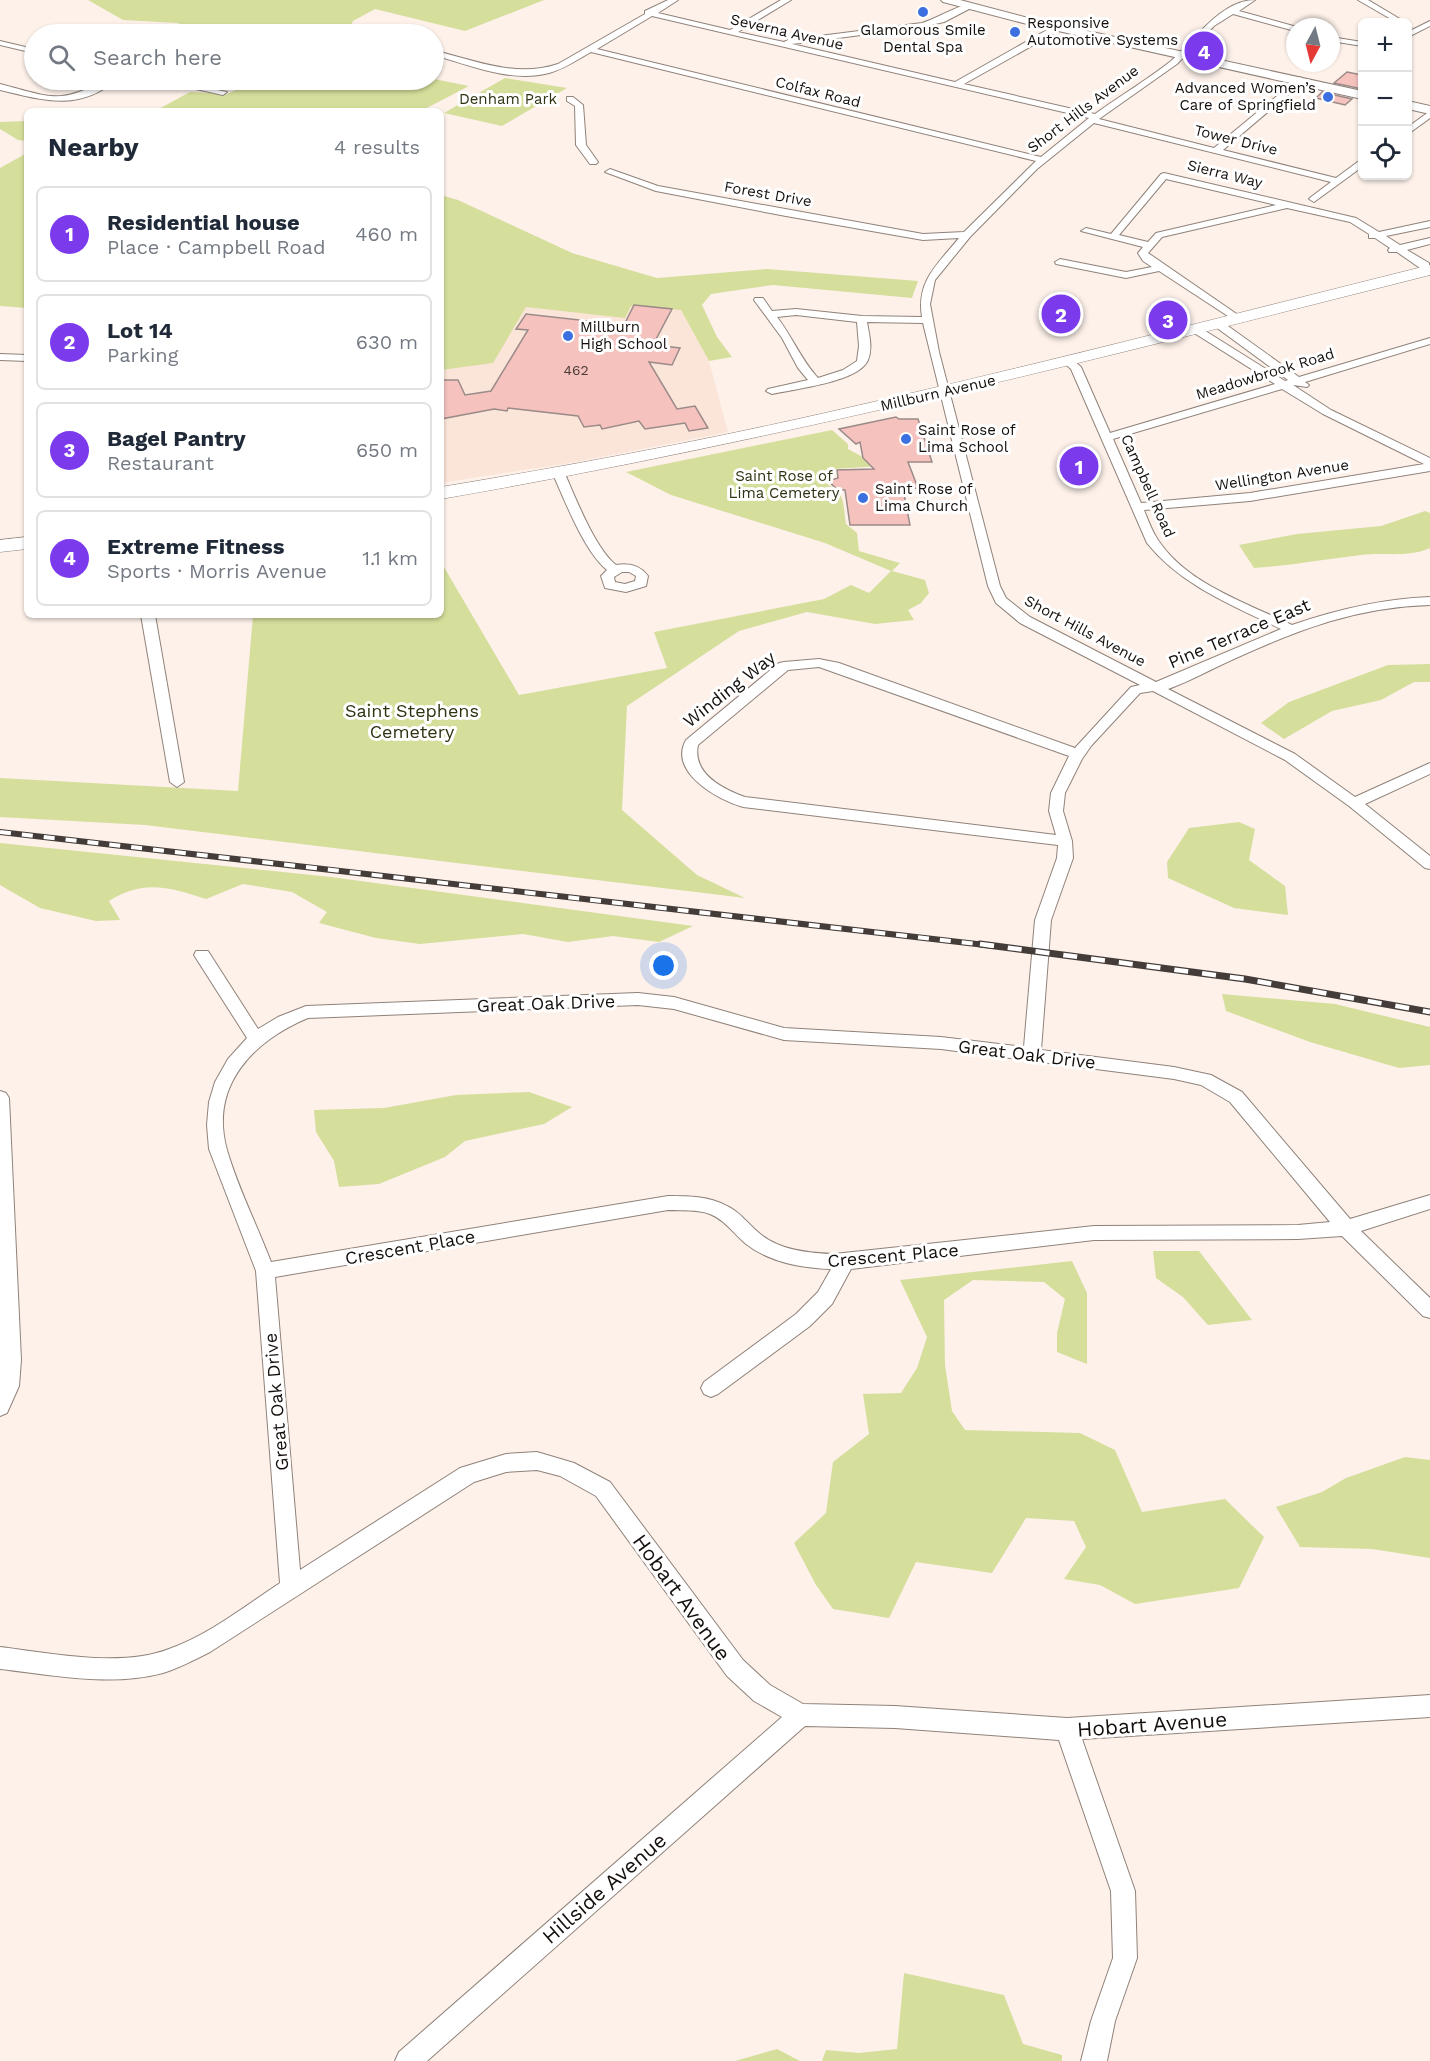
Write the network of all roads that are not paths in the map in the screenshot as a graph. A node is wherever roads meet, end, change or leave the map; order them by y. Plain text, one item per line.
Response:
1 (675, 0) edge
2 (787, 0) edge
3 (947, 0) edge
4 (1251, 0) edge
5 (1362, 0) edge
6 (968, 6) junction
7 (1231, 11) junction
8 (648, 14) junction
9 (1394, 18) edge
10 (1430, 23) edge
11 (1286, 26) edge
12 (1057, 28) junction
13 (1412, 29) edge
14 (730, 33) junction
15 (1340, 40) edge
16 (0, 43) edge
17 (1358, 43) edge
18 (802, 44) junction
19 (24, 49) edge
20 (588, 49) junction
21 (444, 55) edge
22 (1181, 55) junction
23 (1300, 80) junction
24 (957, 84) junction
25 (0, 87) edge
26 (92, 90) edge
27 (207, 90) edge
28 (222, 93) dead end
29 (1358, 94) edge
30 (570, 99) dead end
31 (1412, 107) edge
32 (1430, 112) edge
33 (1094, 118) junction
34 (1412, 127) edge
35 (1217, 150) junction
36 (1042, 160) junction
37 (601, 162) junction
38 (1358, 166) edge
39 (585, 169) dead end
40 (1338, 181) junction
41 (1314, 199) dead end
42 (1287, 205) junction
43 (1335, 216) junction
44 (1430, 224) edge
45 (1086, 231) dead end
46 (967, 235) junction
47 (1378, 235) junction
48 (923, 237) junction
49 (1113, 237) junction
50 (1367, 237) junction
51 (1430, 241) edge
52 (1149, 245) junction
53 (1394, 250) junction
54 (952, 251) junction
55 (1060, 262) dead end
56 (1160, 268) junction
57 (1429, 271) edge
58 (759, 300) dead end
59 (769, 314) junction
60 (1237, 319) junction
61 (862, 322) junction
62 (928, 323) junction
63 (1217, 324) junction
64 (1195, 329) junction
65 (1430, 341) edge
66 (0, 357) edge
67 (24, 358) edge
68 (1068, 361) junction
69 (1296, 380) junction
70 (815, 381) junction
71 (1282, 385) junction
72 (772, 391) dead end
73 (943, 392) junction
74 (1108, 437) junction
75 (1430, 454) edge
76 (1430, 465) edge
77 (559, 474) junction
78 (444, 493) edge
79 (1137, 507) junction
80 (24, 543) edge
81 (0, 546) edge
82 (614, 570) dead end
83 (1430, 601) edge
84 (149, 618) edge
85 (1293, 630) junction
86 (1153, 687) junction
87 (1078, 754) junction
88 (1430, 768) edge
89 (177, 782) dead end
90 (1354, 803) junction
91 (1065, 841) junction
92 (1430, 864) edge
93 (202, 955) dead end
94 (255, 1039) junction
95 (1032, 1054) junction
96 (0, 1098) edge
97 (1430, 1202) edge
98 (1346, 1228) junction
99 (845, 1262) junction
100 (266, 1271) junction
101 (1430, 1310) edge
102 (711, 1388) dead end
103 (0, 1407) edge
104 (291, 1590) junction
105 (0, 1658) edge
106 (1430, 1706) edge
107 (801, 1715) junction
108 (1067, 1729) junction
109 (408, 2061) edge
110 (1094, 2061) edge

1 - 8 street
2 - 14 street
3 - 6 main road
4 - 7 street, Short Hills Avenue
5 - 9 street
6 - 12 main road
6 - 18 street
7 - 11 street
7 - 22 street, Short Hills Avenue
8 - 14 street, Severna Avenue
8 - 20 street
10 - 13 street
12 - 22 main road
12 - 24 street
14 - 18 street, Severna Avenue
15 - 17 street
16 - 19 street
18 - 24 street, Severna Avenue
20 - 21 street
20 - 36 street, Colfax Road
22 - 23 main road
22 - 33 street, Short Hills Avenue
23 - 29 main road
23 - 35 street
24 - 33 street, Severna Avenue
25 - 26 street
27 - 28 street
30 - 37 street, Forest Drive
31 - 32 main road
32 - 34 street
33 - 35 street, Tower Drive
33 - 36 street, Short Hills Avenue
35 - 40 street, Tower Drive
36 - 46 street, Short Hills Avenue
37 - 39 street
37 - 48 street, Forest Drive
38 - 40 street
40 - 41 street
42 - 43 street
42 - 49 street, Sierra Way
42 - 52 street
43 - 47 street
43 - 50 street
44 - 47 street
45 - 49 street
46 - 48 street, Forest Drive
46 - 54 street, Short Hills Avenue
47 - 50 street
47 - 53 street
48 - 54 street, Forest Drive
49 - 52 street
50 - 53 street
51 - 53 street
52 - 56 street
53 - 57 street
54 - 62 street, Short Hills Avenue
55 - 56 street
56 - 60 street
57 - 60 main road, Millburn Avenue
58 - 59 street
59 - 61 street
59 - 70 street
60 - 63 main road, Millburn Avenue
61 - 62 street
61 - 70 street
62 - 73 street, Short Hills Avenue
63 - 64 main road, Millburn Avenue
63 - 69 street
64 - 68 main road, Millburn Avenue
64 - 71 street
65 - 69 street, Meadowbrook Road
66 - 67 street
68 - 73 main road, Millburn Avenue
68 - 74 street, Campbell Road
69 - 71 street, Meadowbrook Road
69 - 75 street
70 - 72 street
71 - 74 street, Meadowbrook Road
71 - 76 street
73 - 77 main road, Millburn Avenue
73 - 86 street, Short Hills Avenue
74 - 79 street, Campbell Road
76 - 79 street, Wellington Avenue
77 - 78 main road, Millburn Avenue
77 - 82 street
79 - 85 street, Campbell Road
80 - 81 main road
83 - 85 street, Pine Terrace East
84 - 89 street
85 - 86 street, Pine Terrace East
86 - 87 street, Pine Terrace East
86 - 90 street, Short Hills Avenue
87 - 91 street, Pine Terrace East
87 - 91 street, Winding Way
88 - 90 street
90 - 92 street, Short Hills Avenue
91 - 95 street, Pine Terrace East
93 - 94 street
94 - 95 street, Great Oak Drive
94 - 100 street, Great Oak Drive
95 - 98 street, Great Oak Drive
96 - 103 street
97 - 98 street, Crescent Place
98 - 99 street, Crescent Place
98 - 101 street, Great Oak Drive
99 - 100 street, Crescent Place
99 - 102 street
100 - 104 street, Great Oak Drive
104 - 105 street, Hobart Avenue
104 - 107 street, Hobart Avenue
106 - 108 street, Hobart Avenue
107 - 108 street, Hobart Avenue
107 - 109 street, Hillside Avenue
108 - 110 street

